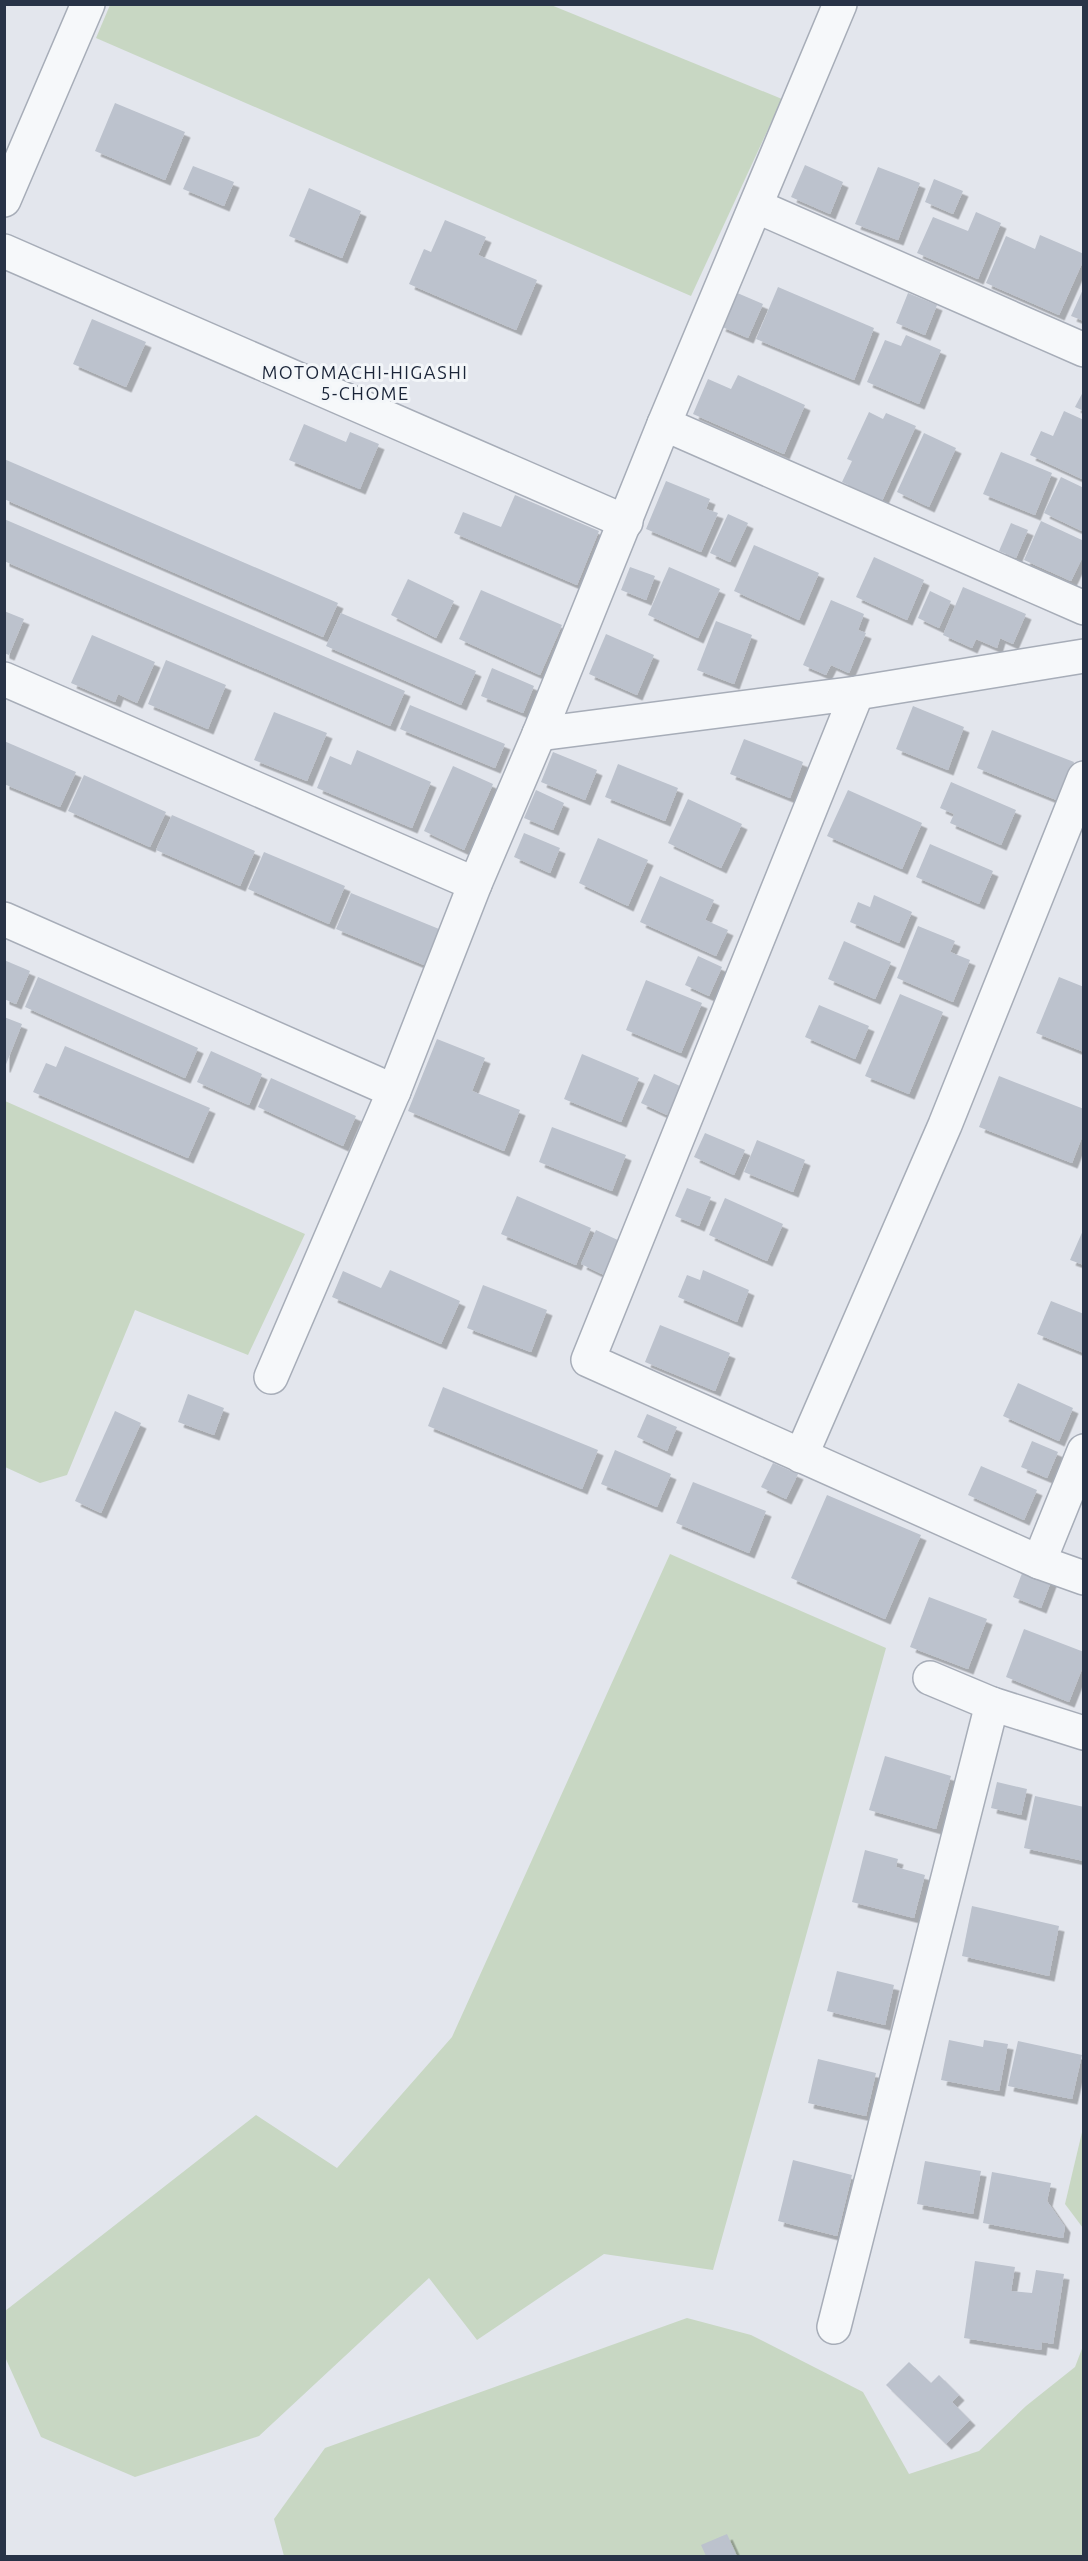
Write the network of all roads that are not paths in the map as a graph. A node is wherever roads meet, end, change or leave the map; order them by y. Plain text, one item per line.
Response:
1 (88, 4) edge
2 (840, 4) edge
3 (5, 196) edge
4 (756, 206) junction
5 (4, 251) edge
6 (1083, 350) edge
7 (664, 424) junction
8 (626, 522) junction
9 (1083, 608) edge
10 (1083, 656) edge
11 (4, 679) edge
12 (857, 693) junction
13 (539, 734) junction
14 (1083, 777) edge
15 (475, 884) junction
16 (4, 919) edge
17 (394, 1091) junction
18 (271, 1377) dead end
19 (1083, 1451) edge
20 (801, 1456) junction
21 (1039, 1562) junction
22 (1083, 1578) edge
23 (930, 1678) dead end
24 (992, 1704) junction
25 (1083, 1733) edge
26 (834, 2327) dead end

1 - 3 street
2 - 4 street
4 - 6 street
4 - 7 street
5 - 8 street
7 - 8 street
7 - 9 street
8 - 13 street
10 - 12 street
11 - 15 street
12 - 13 street
12 - 20 street
13 - 15 street
14 - 20 street
15 - 17 street
16 - 17 street
17 - 18 street
19 - 21 street
20 - 21 street
21 - 22 street
23 - 24 street
24 - 25 street
24 - 26 street

